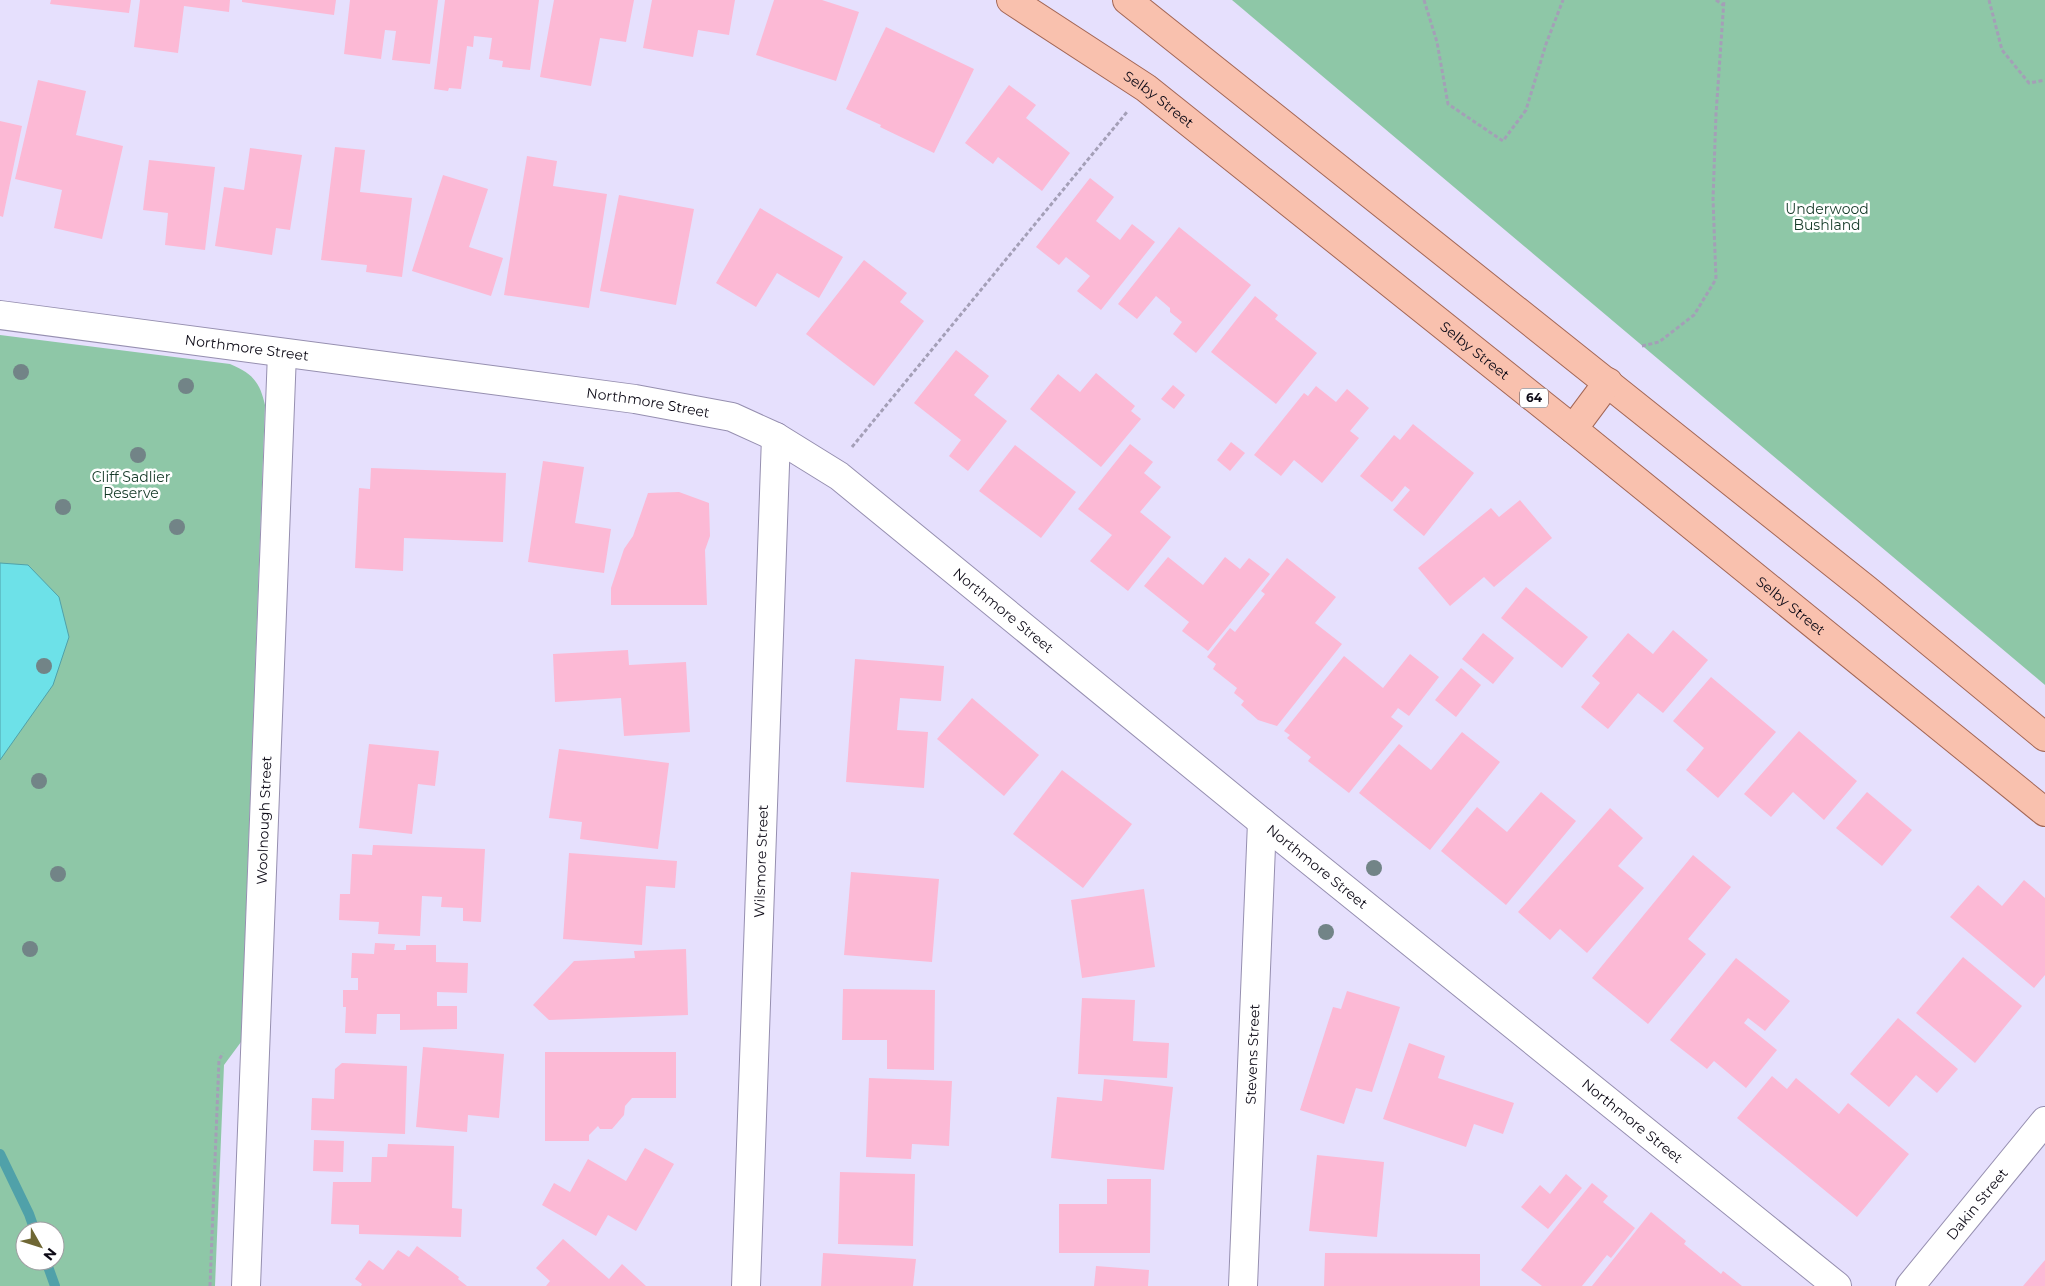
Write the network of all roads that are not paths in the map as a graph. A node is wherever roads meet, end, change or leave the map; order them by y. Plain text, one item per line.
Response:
1 (1011, 0) edge
2 (1127, 0) edge
3 (0, 315) edge
4 (282, 353) junction
5 (1608, 382) junction
6 (1573, 429) junction
7 (776, 437) junction
8 (2045, 737) edge
9 (2045, 812) edge
10 (1262, 822) junction
11 (2045, 1121) edge
12 (246, 1286) edge
13 (746, 1286) edge
14 (1243, 1286) edge
15 (1837, 1286) edge
16 (1910, 1286) edge

1 - 6 main road, Selby Street / 64
2 - 5 main road
3 - 4 street, Northmore Street
4 - 7 street, Northmore Street
4 - 12 street, Woolnough Street
5 - 6 main road
5 - 8 main road
6 - 9 main road, Selby Street / 64
7 - 10 street, Northmore Street
7 - 13 street, Wilsmore Street
10 - 14 street, Stevens Street
10 - 15 street, Northmore Street
11 - 16 street, Dakin Street

